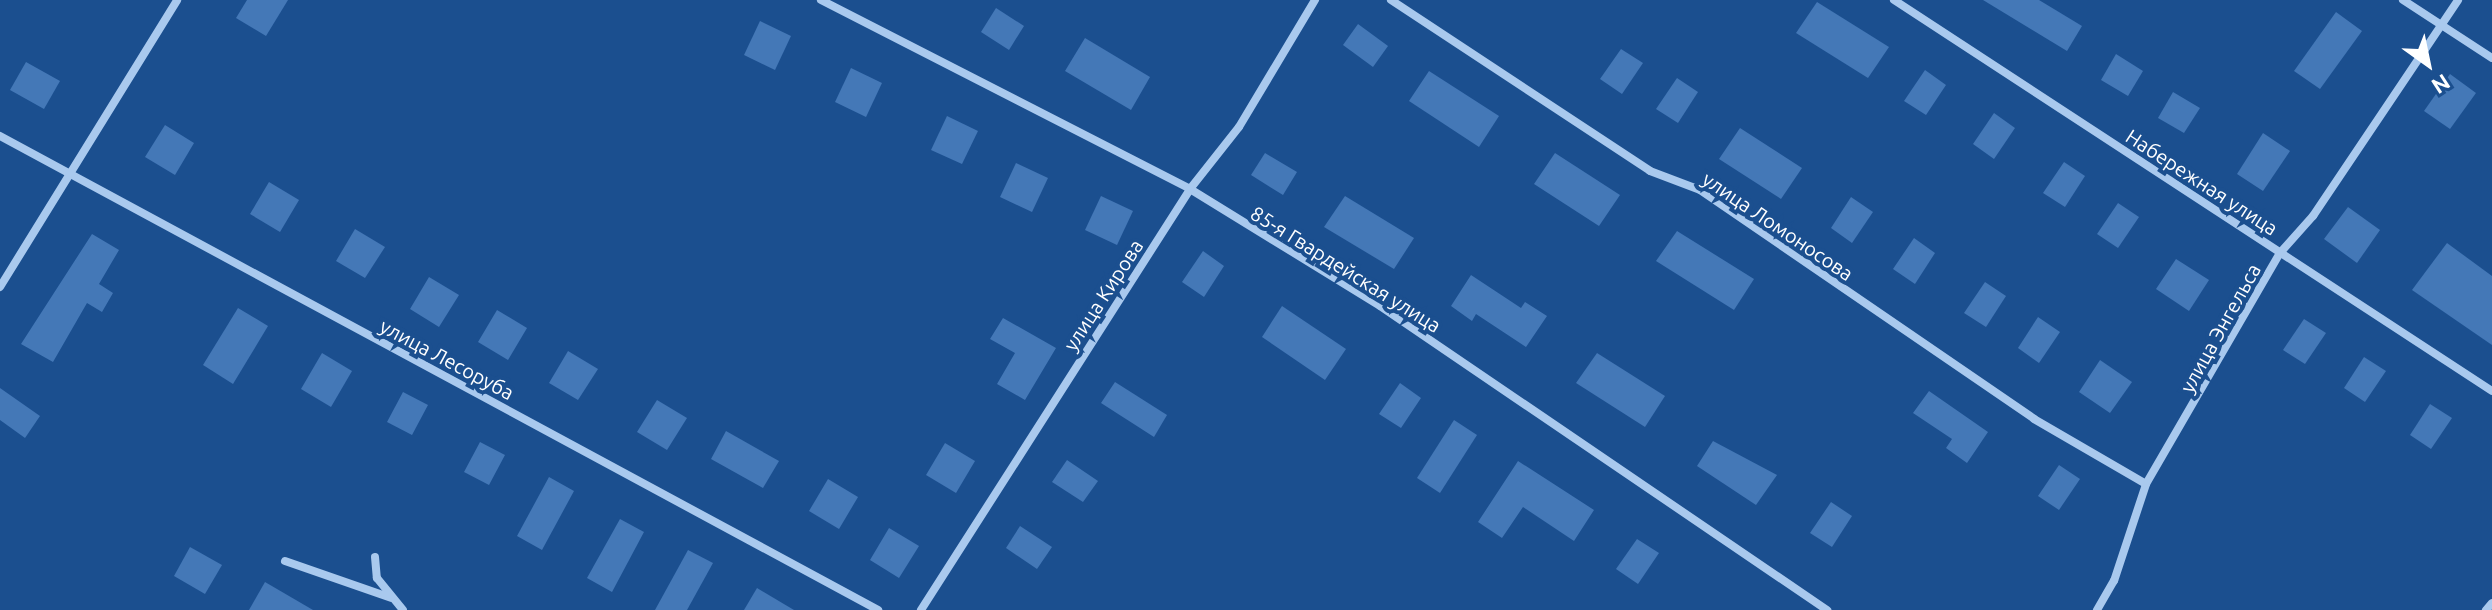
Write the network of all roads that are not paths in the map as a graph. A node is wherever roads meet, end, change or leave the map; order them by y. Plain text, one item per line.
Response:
1 (177, 0) edge
2 (821, 0) edge
3 (1315, 0) edge
4 (1391, 0) edge
5 (1894, 0) edge
6 (2403, 0) edge
7 (2458, 0) edge
8 (2442, 24) junction
9 (2492, 58) edge
10 (0, 136) edge
11 (68, 173) junction
12 (1190, 189) junction
13 (2280, 253) junction
14 (0, 287) edge
15 (2492, 391) edge
16 (2146, 484) junction
17 (375, 557) dead end
18 (285, 561) dead end
19 (391, 598) junction
20 (2492, 603) edge
21 (403, 610) edge
22 (878, 610) edge
23 (921, 610) edge
24 (1827, 610) edge
25 (2097, 610) edge
26 (2486, 610) edge

1 - 11 street
2 - 12 street, 85-я Гвардейская улица
3 - 12 street, улица Кирова
4 - 16 street, улица Ломоносова
5 - 13 street, Набережная улица
6 - 8 street
7 - 8 street, улица Энгельса
8 - 9 street
8 - 13 street, улица Энгельса
10 - 11 street, улица Лесоруба
11 - 14 street
11 - 22 street, улица Лесоруба
12 - 23 street, улица Кирова
12 - 24 street, 85-я Гвардейская улица
13 - 15 street, Набережная улица
13 - 16 street, улица Энгельса
16 - 25 street, улица Энгельса
17 - 19 street
18 - 19 street
19 - 21 street
20 - 26 street

